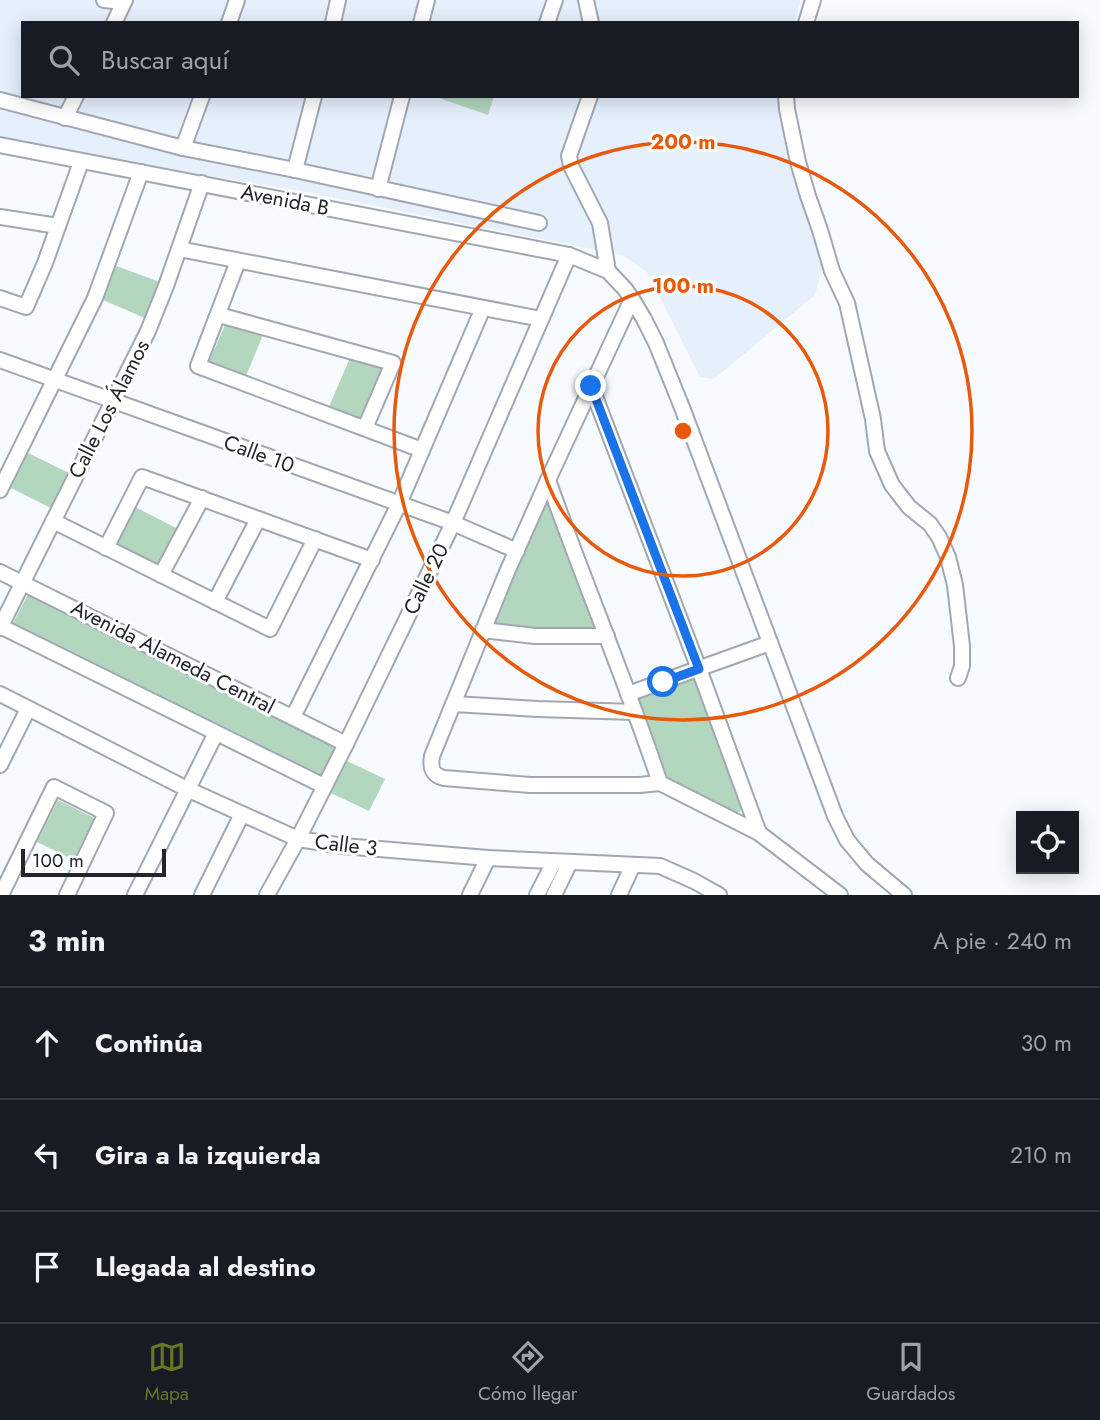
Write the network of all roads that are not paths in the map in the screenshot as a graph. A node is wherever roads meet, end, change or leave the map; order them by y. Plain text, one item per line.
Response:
1 (104, 0) edge
2 (237, 0) edge
3 (338, 0) edge
4 (427, 0) edge
5 (555, 0) edge
6 (586, 0) edge
7 (813, 0) edge
8 (125, 1) edge
9 (115, 21) edge
10 (230, 21) edge
11 (333, 21) edge
12 (422, 21) edge
13 (548, 21) edge
14 (591, 21) edge
15 (808, 21) edge
16 (75, 98) edge
17 (201, 98) edge
18 (313, 98) edge
19 (401, 98) edge
20 (589, 98) edge
21 (786, 98) edge
22 (0, 100) edge
23 (65, 118) junction
24 (0, 145) edge
25 (183, 148) junction
26 (81, 162) junction
27 (295, 170) junction
28 (141, 173) junction
29 (202, 183) junction
30 (378, 189) junction
31 (0, 217) edge
32 (539, 223) dead end
33 (58, 226) junction
34 (179, 249) junction
35 (569, 255) junction
36 (238, 261) junction
37 (608, 271) junction
38 (0, 298) edge
39 (632, 299) junction
40 (483, 308) junction
41 (219, 315) junction
42 (541, 319) junction
43 (0, 360) edge
44 (55, 380) junction
45 (591, 386) junction
46 (112, 401) junction
47 (365, 428) junction
48 (422, 450) junction
49 (548, 480) junction
50 (0, 490) edge
51 (202, 498) junction
52 (399, 504) junction
53 (258, 519) junction
54 (53, 521) junction
55 (453, 523) junction
56 (315, 539) junction
57 (106, 548) junction
58 (517, 551) junction
59 (372, 560) junction
60 (0, 572) edge
61 (161, 575) junction
62 (23, 582) junction
63 (215, 602) junction
64 (0, 627) edge
65 (483, 629) junction
66 (607, 636) junction
67 (770, 643) junction
68 (699, 669) junction
69 (957, 678) dead end
70 (0, 694) edge
71 (628, 694) junction
72 (453, 704) junction
73 (28, 709) junction
74 (635, 712) junction
75 (293, 717) junction
76 (216, 733) junction
77 (346, 744) junction
78 (0, 765) edge
79 (660, 783) junction
80 (324, 786) junction
81 (187, 789) junction
82 (242, 814) junction
83 (759, 833) junction
84 (298, 839) junction
85 (488, 858) junction
86 (554, 862) junction
87 (570, 862) junction
88 (633, 865) junction
89 (273, 894) edge
90 (1, 895) edge
91 (67, 895) edge
92 (135, 895) edge
93 (202, 895) edge
94 (470, 895) edge
95 (537, 895) edge
96 (554, 895) edge
97 (619, 895) edge
98 (719, 895) edge
99 (840, 895) edge
100 (904, 895) edge

1 - 8 street
2 - 10 street
3 - 11 street
4 - 12 street
5 - 13 street
6 - 14 street
7 - 15 street
8 - 9 street
16 - 23 street
17 - 25 street
18 - 27 street
19 - 30 street
20 - 37 street
21 - 69 street
22 - 23 street, Avenida B
23 - 25 street, Avenida B
24 - 26 street, Avenida B
25 - 27 street, Avenida B
26 - 28 street, Avenida B
26 - 33 street
27 - 30 street, Avenida B
28 - 29 street, Avenida B
28 - 44 street
29 - 34 street, Calle Los Álamos
29 - 35 street, Avenida B
30 - 32 street, Avenida B
31 - 33 street
33 - 38 street
34 - 36 street
34 - 46 street, Calle Los Álamos
35 - 37 street, Avenida B
35 - 42 street, Calle 20
36 - 40 street
36 - 41 street
37 - 39 street
39 - 45 street
39 - 67 street
40 - 42 street
40 - 48 street
41 - 47 street
41 - 47 street
42 - 55 street, Calle 20
43 - 44 street, Calle 10
44 - 46 street, Calle 10
44 - 50 street
45 - 49 street
45 - 68 street
46 - 52 street, Calle 10
46 - 54 street, Calle Los Álamos
47 - 48 street
48 - 52 street
49 - 58 street
49 - 66 street
51 - 53 street
51 - 57 street
51 - 61 street
52 - 55 street, Calle 10
52 - 59 street
53 - 56 street
53 - 63 street
54 - 57 street
54 - 62 street, Calle Los Álamos
55 - 58 street, Calle 10
55 - 77 street, Calle 20
56 - 59 street
56 - 63 street
57 - 61 street
58 - 65 street
59 - 75 street
60 - 62 street, Avenida Alameda Central
61 - 63 street
62 - 64 street, Calle Los Álamos
62 - 75 street, Avenida Alameda Central
64 - 76 street
65 - 66 street
65 - 72 street
66 - 71 street
67 - 68 street
67 - 100 street
68 - 71 street
68 - 83 street
70 - 73 street, Calle 3
71 - 74 street
72 - 74 street
72 - 79 street
73 - 78 street
73 - 81 street, Calle 3
74 - 79 street
75 - 77 street, Avenida Alameda Central
76 - 80 street
76 - 81 street
77 - 80 street, Calle 20
79 - 83 street
80 - 84 street, Calle 20
81 - 82 street, Calle 3
81 - 92 street
82 - 84 street, Calle 3
82 - 93 street
83 - 99 street
84 - 85 street, Calle 3
84 - 89 street, Calle 20
85 - 86 street, Calle 3
85 - 94 street
86 - 87 street, Calle 3
86 - 95 street
87 - 88 street, Calle 3
87 - 96 street
88 - 97 street
88 - 98 street, Calle 3
90 - 91 street

